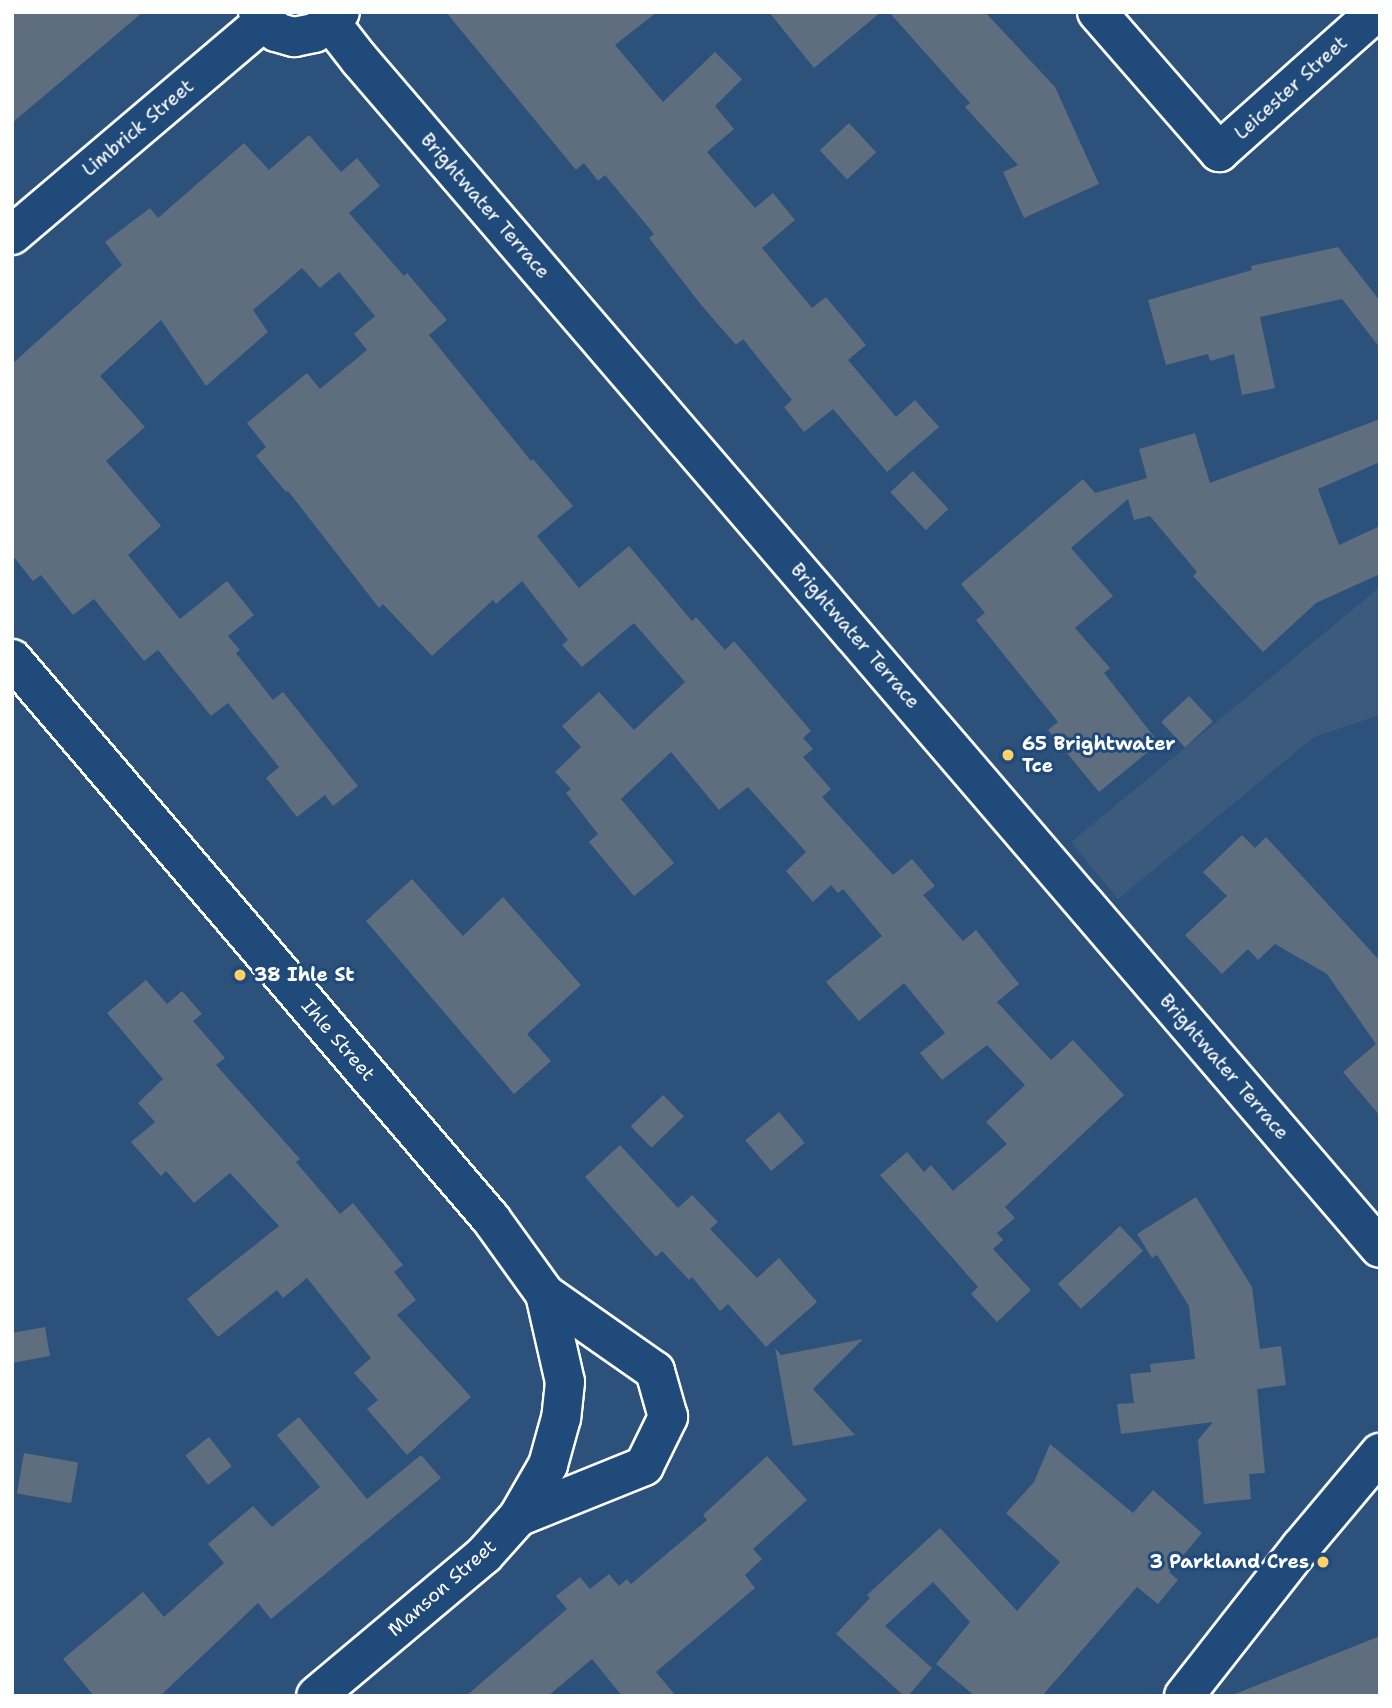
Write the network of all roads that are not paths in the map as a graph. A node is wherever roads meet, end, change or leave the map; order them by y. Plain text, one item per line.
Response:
1 (1097, 12) edge
2 (1376, 12) edge
3 (261, 17) edge
4 (336, 18) edge
5 (12, 235) edge
6 (12, 659) edge
7 (1380, 1248) edge
8 (545, 1294) junction
9 (565, 1382) joint
10 (1380, 1453) edge
11 (518, 1517) junction
12 (316, 1696) edge
13 (1184, 1696) edge

1 - 2 street, Leicester Street
3 - 4 street
3 - 5 street, Limbrick Street
4 - 7 street, Brightwater Terrace
6 - 8 street, Ihle Street
8 - 9 street, Ihle Street
8 - 11 street
9 - 11 street, Manson Street
10 - 13 street
11 - 12 street, Manson Street

